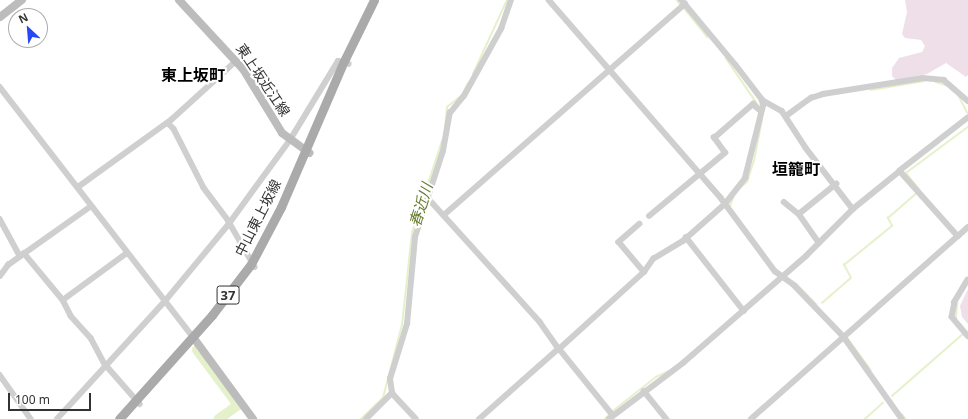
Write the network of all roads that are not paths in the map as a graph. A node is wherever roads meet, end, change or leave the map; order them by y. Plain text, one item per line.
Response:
1 (22, 0) edge
2 (179, 0) edge
3 (374, 0) edge
4 (380, 0) edge
5 (512, 0) edge
6 (549, 0) edge
7 (683, 2) edge
8 (0, 17) edge
9 (236, 61) junction
10 (346, 62) junction
11 (610, 70) junction
12 (0, 87) edge
13 (762, 100) junction
14 (968, 101) edge
15 (761, 111) junction
16 (786, 116) junction
17 (968, 118) edge
18 (168, 123) junction
19 (290, 140) junction
20 (308, 152) junction
21 (900, 171) junction
22 (700, 174) junction
23 (836, 184) junction
24 (78, 187) junction
25 (429, 199) junction
26 (784, 202) dead end
27 (725, 204) junction
28 (90, 207) junction
29 (853, 209) junction
30 (445, 214) junction
31 (799, 214) junction
32 (649, 216) dead end
33 (0, 219) edge
34 (230, 223) junction
35 (640, 224) dead end
36 (968, 227) edge
37 (958, 236) junction
38 (686, 237) junction
39 (819, 243) junction
40 (127, 253) junction
41 (22, 254) junction
42 (253, 265) junction
43 (644, 272) junction
44 (0, 276) edge
45 (781, 277) junction
46 (968, 280) edge
47 (63, 300) junction
48 (166, 300) junction
49 (743, 310) junction
50 (845, 335) junction
51 (968, 336) edge
52 (194, 339) junction
53 (559, 349) junction
54 (105, 364) junction
55 (0, 376) edge
56 (644, 391) junction
57 (392, 393) junction
58 (138, 402) junction
59 (611, 417) edge
60 (31, 419) edge
61 (57, 419) edge
62 (119, 419) edge
63 (126, 419) edge
64 (253, 419) edge
65 (366, 419) edge
66 (416, 419) edge
67 (480, 419) edge
68 (667, 419) edge
69 (750, 419) edge
70 (902, 419) edge

1 - 8 main road
2 - 9 main road, 東上坂近江線
3 - 10 main road, 中山東上坂線 / 37
4 - 10 main road, 中山東上坂線 / 37
5 - 25 street
6 - 11 street
7 - 11 street
7 - 13 street
9 - 18 street
9 - 19 main road, 東上坂近江線
10 - 19 street
10 - 20 main road, 中山東上坂線 / 37
11 - 22 street
11 - 30 street
12 - 24 street
13 - 15 street
13 - 16 street
14 - 16 street
15 - 22 street
15 - 27 street
16 - 23 street
17 - 21 street
18 - 24 street
18 - 34 street
19 - 20 main road, 東上坂近江線
19 - 34 street
20 - 42 main road, 中山東上坂線 / 37
21 - 29 street
21 - 37 street
22 - 27 street
22 - 32 street
23 - 29 street
23 - 31 street
24 - 28 street
25 - 30 street
25 - 57 street
26 - 31 street
27 - 38 street
27 - 45 street
28 - 40 street
28 - 41 street
29 - 39 street
30 - 53 street
31 - 39 street
33 - 41 street
34 - 42 street
34 - 48 street
35 - 43 street
36 - 37 street
37 - 50 street
38 - 43 street
38 - 49 street
39 - 45 street
40 - 47 street
40 - 48 street
41 - 44 street
41 - 47 street
42 - 52 main road, 中山東上坂線 / 37
43 - 53 street
45 - 49 street
45 - 50 street
46 - 51 street
47 - 54 street
48 - 52 street
48 - 54 street
49 - 56 street
50 - 69 street
50 - 70 street
52 - 58 main road, 中山東上坂線 / 37
52 - 64 main road
53 - 59 street
53 - 67 street
54 - 58 street
54 - 61 street
55 - 60 street
56 - 59 street
56 - 68 street
57 - 65 street
57 - 66 street
58 - 62 main road, 中山東上坂線 / 37
58 - 63 main road, 中山東上坂線 / 37

